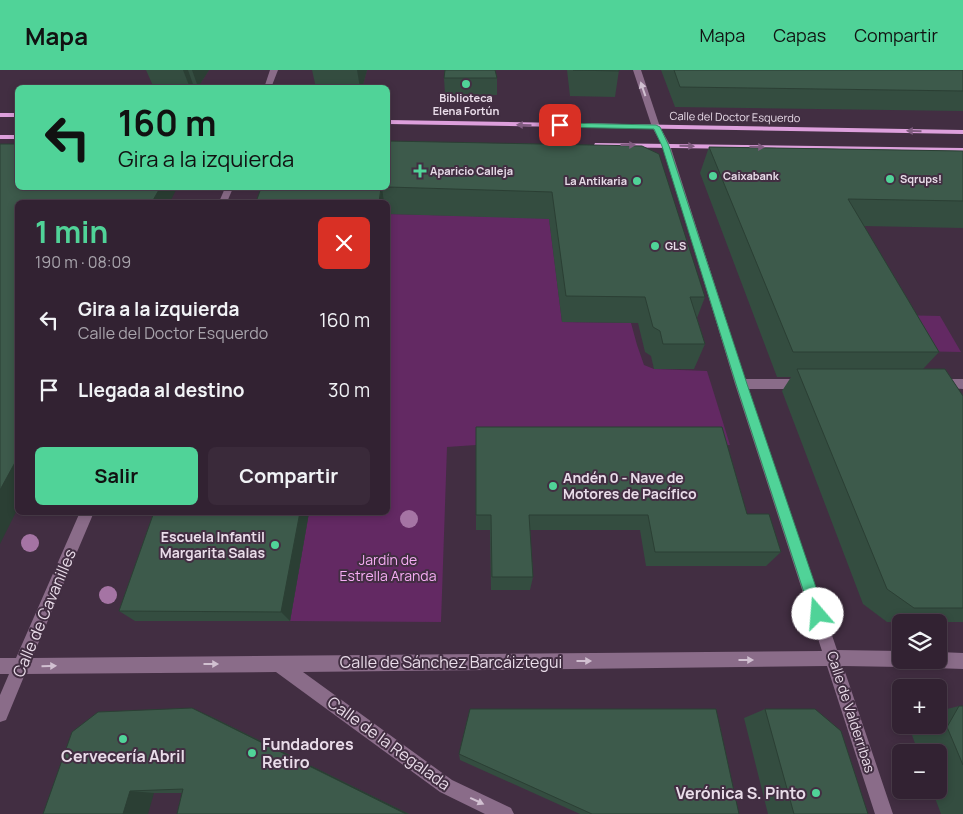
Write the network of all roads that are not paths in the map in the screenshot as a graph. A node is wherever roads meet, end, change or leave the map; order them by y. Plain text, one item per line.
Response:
1 (274, 70) edge
2 (636, 70) edge
3 (268, 85) edge
4 (0, 114) edge
5 (15, 115) edge
6 (390, 122) edge
7 (656, 127) junction
8 (963, 132) edge
9 (0, 137) edge
10 (15, 137) edge
11 (585, 145) edge
12 (666, 146) junction
13 (963, 150) edge
14 (741, 384) junction
15 (818, 384) edge
16 (924, 384) edge
17 (963, 384) edge
18 (87, 515) edge
19 (833, 658) junction
20 (892, 659) edge
21 (947, 660) edge
22 (963, 661) edge
23 (279, 664) junction
24 (0, 666) edge
25 (20, 666) junction
26 (0, 714) edge
27 (505, 814) edge
28 (884, 814) edge

1 - 3 street
7 -> 2 street, Calle de Valderribas
4 - 5 main road
7 -> 6 main road, Calle del Doctor Esquerdo
8 -> 7 main road, Calle del Doctor Esquerdo
7 - 12 street, Calle de Valderribas
9 - 10 main road
11 -> 12 main road
12 -> 13 main road
12 - 14 street, Calle de Valderribas
14 - 15 street
14 - 19 street, Calle de Valderribas
16 - 17 street
18 - 25 street, Calle de Cavanilles
19 - 20 street, Calle de Sánchez Barcáiztegui
23 -> 19 street, Calle de Sánchez Barcáiztegui
19 - 28 street, Calle de Valderribas
21 - 22 street
25 -> 23 street, Calle de Sánchez Barcáiztegui
23 -> 27 street, Calle de la Regalada
24 - 25 street, Calle de Sánchez Barcáiztegui
25 - 26 street, Calle de Cavanilles

